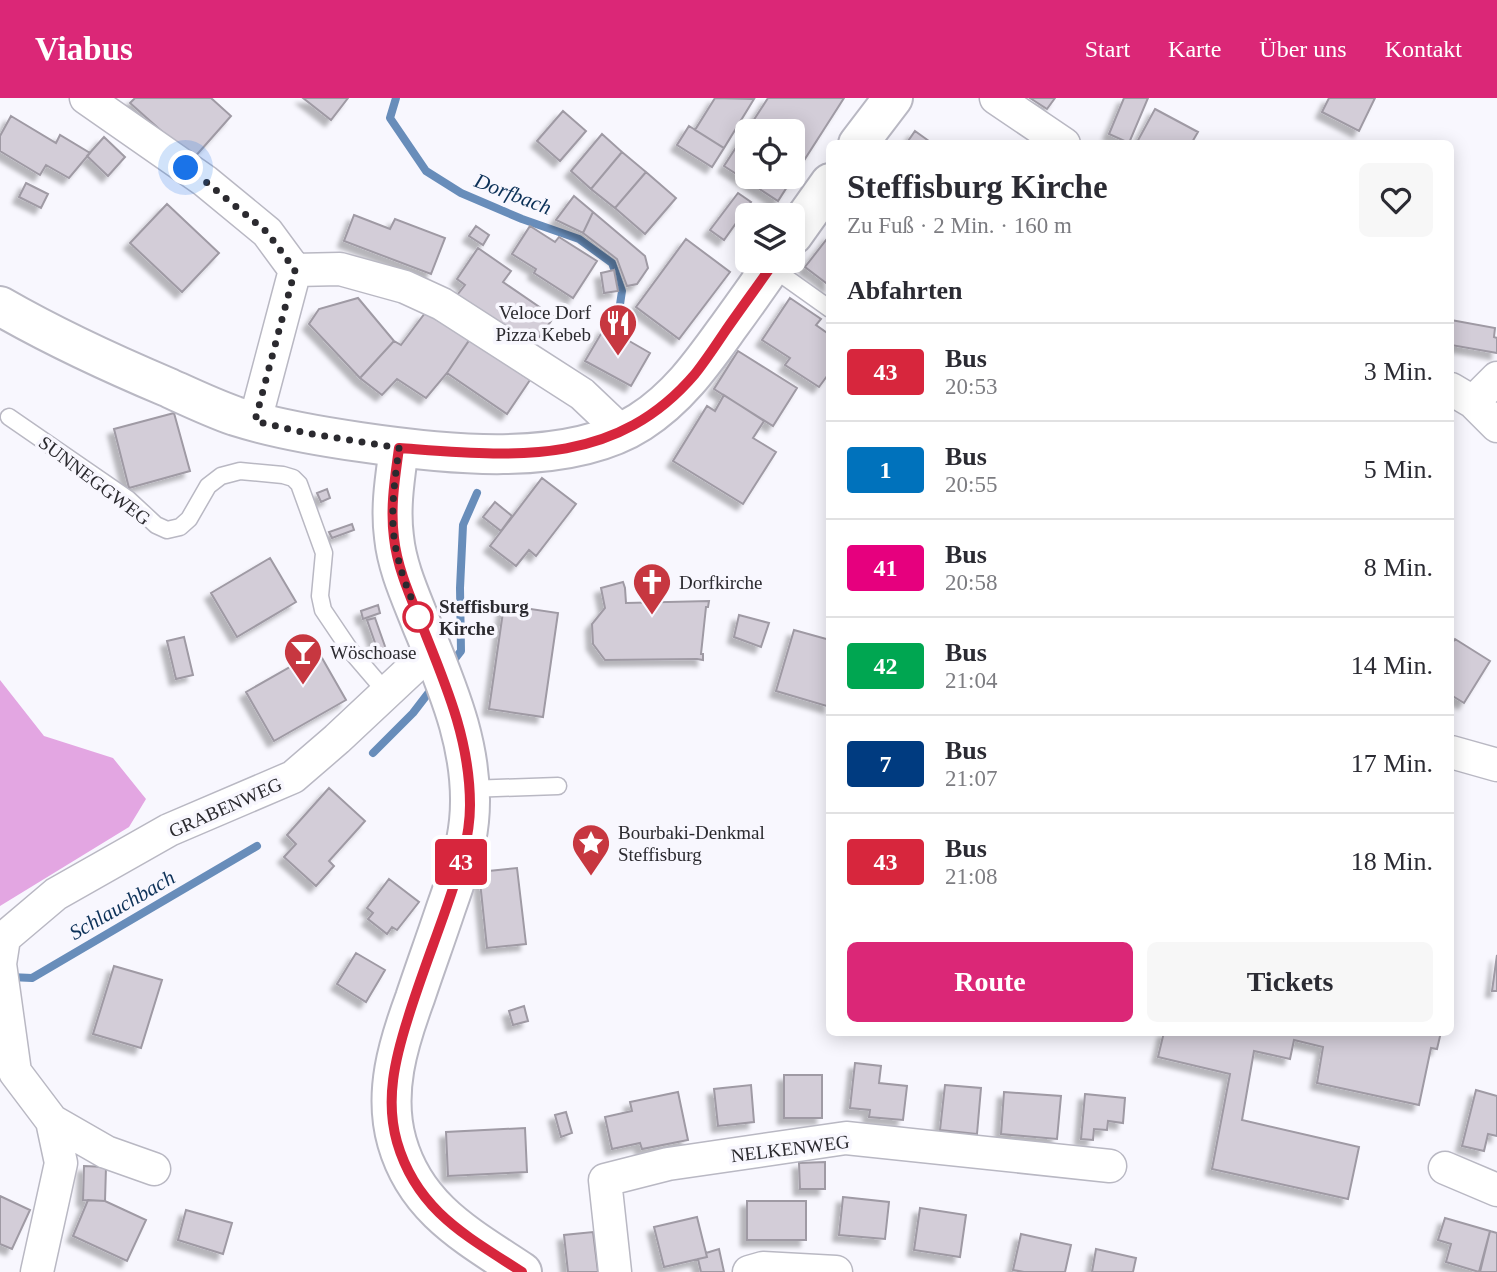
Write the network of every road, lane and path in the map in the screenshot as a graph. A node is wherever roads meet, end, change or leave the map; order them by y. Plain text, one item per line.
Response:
1 (86, 98) edge
2 (893, 98) edge
3 (996, 98) edge
4 (861, 140) edge
5 (1058, 140) edge
6 (826, 189) edge
7 (805, 219) edge
8 (295, 270) junction
9 (767, 273) edge
10 (784, 273) edge
11 (0, 306) edge
12 (826, 306) edge
13 (1497, 378) edge
14 (1462, 395) edge
15 (9, 417) dead end
16 (255, 421) junction
17 (1497, 426) edge
18 (622, 432) junction
19 (399, 448) junction
20 (434, 656) junction
21 (386, 692) junction
22 (1454, 753) edge
23 (1497, 765) edge
24 (558, 786) dead end
25 (469, 789) junction
26 (2, 958) edge
27 (52, 1121) junction
28 (1110, 1166) dead end
29 (1445, 1168) dead end
30 (154, 1169) dead end
31 (1497, 1190) edge
32 (37, 1272) edge
33 (522, 1272) edge
34 (615, 1272) edge
35 (749, 1272) edge
36 (836, 1272) edge

1 - 8 street
2 - 4 main road
3 - 5 street
6 - 7 main road
8 - 16 street
8 - 18 street
9 - 18 main road
10 - 12 lane
11 - 16 main road
13 - 14 street
14 - 17 street
15 - 21 lane, SUNNEGGWEG
16 - 19 main road
18 - 19 main road
19 - 20 main road
20 - 21 street, GRABENWEG
20 - 25 main road
21 - 26 street, GRABENWEG
22 - 23 street
24 - 25 lane
25 - 33 main road
26 - 27 street
27 - 30 street
27 - 32 street
28 - 34 street, NELKENWEG
29 - 31 street
35 - 36 street

